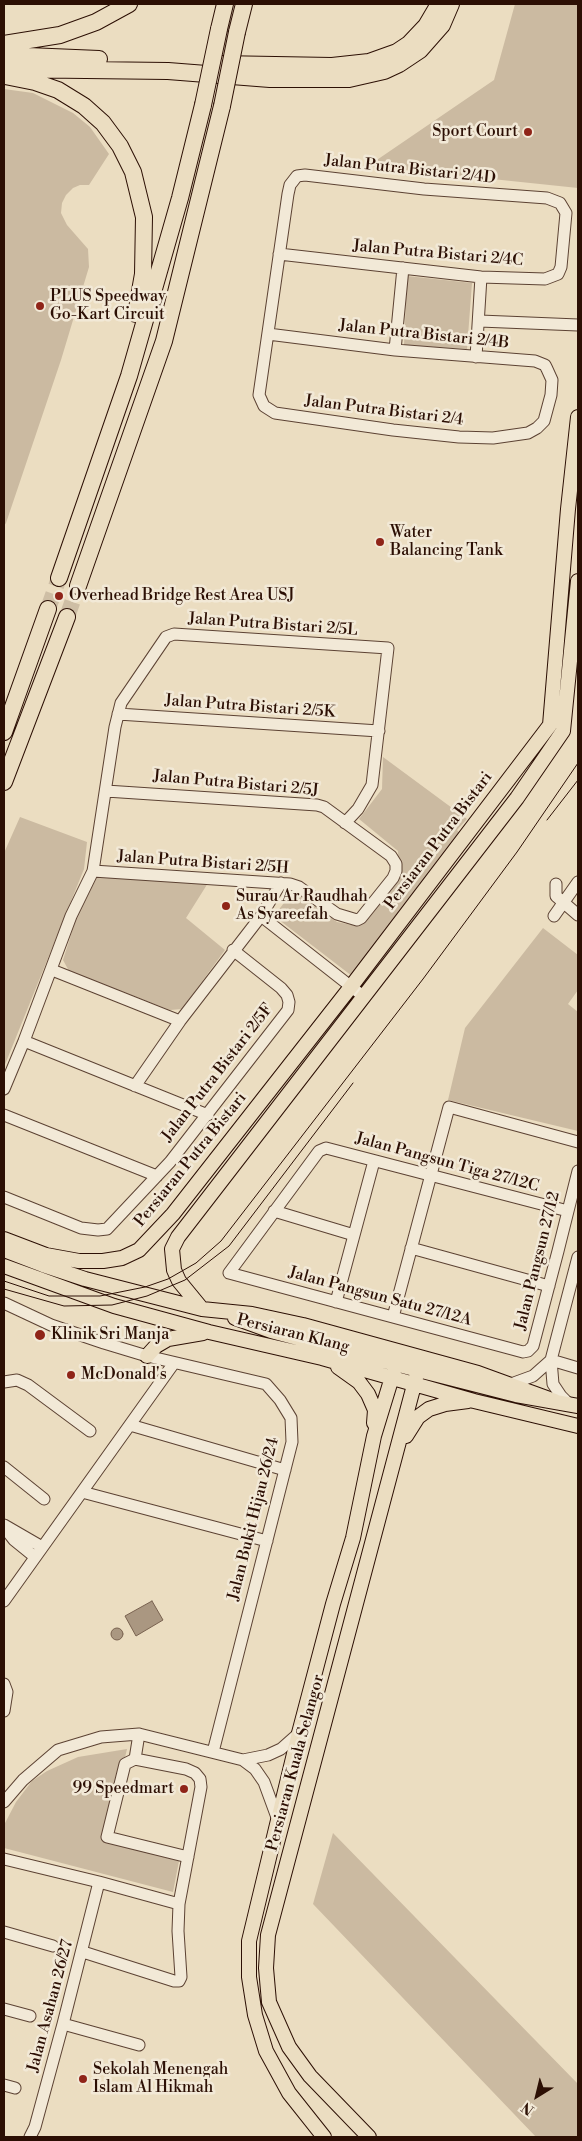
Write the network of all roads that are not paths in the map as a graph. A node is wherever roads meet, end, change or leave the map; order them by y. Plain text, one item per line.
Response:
1 (129, 4) edge
2 (225, 4) edge
3 (244, 4) edge
4 (439, 4) edge
5 (451, 4) edge
6 (4, 44) edge
7 (4, 56) edge
8 (4, 69) edge
9 (4, 76) edge
10 (564, 241) joint
11 (279, 254) junction
12 (403, 268) junction
13 (481, 277) junction
14 (480, 321) junction
15 (578, 325) edge
16 (268, 334) junction
17 (395, 350) junction
18 (476, 357) junction
19 (128, 376) junction
20 (551, 395) joint
21 (578, 418) edge
22 (59, 578) tunnel mouth
23 (578, 581) edge
24 (78, 586) tunnel mouth
25 (48, 609) tunnel mouth
26 (67, 617) tunnel mouth
27 (118, 714) junction
28 (379, 731) junction
29 (4, 732) edge
30 (4, 782) edge
31 (106, 790) junction
32 (345, 823) junction
33 (93, 871) junction
34 (281, 882) junction
35 (578, 882) edge
36 (556, 884) dead end
37 (563, 904) junction
38 (578, 915) edge
39 (261, 916) junction
40 (554, 916) dead end
41 (361, 918) joint
42 (233, 950) junction
43 (52, 970) junction
44 (350, 988) junction
45 (363, 996) junction
46 (180, 1021) junction
47 (24, 1041) junction
48 (135, 1086) junction
49 (4, 1089) edge
50 (4, 1115) edge
51 (208, 1115) junction
52 (578, 1142) edge
53 (374, 1161) junction
54 (578, 1171) edge
55 (157, 1176) junction
56 (431, 1176) junction
57 (4, 1198) edge
58 (274, 1211) junction
59 (568, 1211) junction
60 (354, 1235) junction
61 (4, 1240) edge
62 (411, 1248) junction
63 (4, 1250) edge
64 (558, 1251) junction
65 (578, 1257) edge
66 (4, 1266) edge
67 (549, 1286) junction
68 (336, 1302) junction
69 (4, 1303) edge
70 (209, 1310) junction
71 (393, 1317) junction
72 (209, 1332) junction
73 (523, 1352) joint
74 (147, 1356) junction
75 (322, 1358) junction
76 (551, 1360) junction
77 (174, 1362) junction
78 (396, 1364) junction
79 (578, 1368) edge
80 (418, 1370) junction
81 (391, 1378) junction
82 (4, 1382) edge
83 (415, 1384) junction
84 (512, 1384) junction
85 (474, 1401) junction
86 (568, 1403) edge
87 (130, 1425) junction
88 (578, 1426) edge
89 (90, 1431) dead end
90 (374, 1436) junction
91 (400, 1444) junction
92 (4, 1467) edge
93 (285, 1470) junction
94 (82, 1492) junction
95 (44, 1498) dead end
96 (4, 1526) edge
97 (267, 1541) junction
98 (42, 1547) junction
99 (35, 1557) junction
100 (4, 1600) edge
101 (4, 1684) edge
102 (4, 1711) edge
103 (299, 1733) junction
104 (138, 1734) junction
105 (213, 1752) junction
106 (135, 1759) junction
107 (243, 1760) junction
108 (4, 1802) edge
109 (278, 1820) junction
110 (188, 1857) junction
111 (4, 1859) edge
112 (99, 1882) junction
113 (179, 1904) junction
114 (4, 1932) edge
115 (54, 1946) dead end
116 (83, 1952) junction
117 (4, 2009) edge
118 (30, 2016) dead end
119 (63, 2024) junction
120 (139, 2045) dead end
121 (368, 2136) edge
122 (30, 2137) edge
123 (324, 2137) edge

1 - 6 highway
2 - 19 highway, bridge
3 - 24 highway, bridge
4 - 7 highway
5 - 8 highway
9 - 19 highway
10 - 11 street, Jalan Putra Bistari 2/4D
10 - 13 street, Jalan Putra Bistari 2/4C
11 - 12 street, Jalan Putra Bistari 2/4C
11 - 16 street
12 - 13 street, Jalan Putra Bistari 2/4C
12 - 17 street
13 - 14 street
14 - 15 street
14 - 18 street
16 - 17 street, Jalan Putra Bistari 2/4B
16 - 20 street, Jalan Putra Bistari 2/4
17 - 18 street, Jalan Putra Bistari 2/4B
18 - 20 street, Jalan Putra Bistari 2/4B
19 - 22 highway
21 - 44 main road, Persiaran Putra Bistari
23 - 45 main road, Persiaran Putra Bistari
25 - 29 highway
26 - 30 highway
27 - 28 street, Jalan Putra Bistari 2/5K
27 - 28 street, Jalan Putra Bistari 2/5L
27 - 31 street
28 - 32 street
31 - 32 street, Jalan Putra Bistari 2/5J
31 - 33 street
32 - 41 street, Jalan Putra Bistari 2/5J
33 - 34 street, Jalan Putra Bistari 2/5H
33 - 43 street
34 - 39 street
34 - 41 street, Jalan Putra Bistari 2/5H
35 - 37 street
36 - 37 street
37 - 38 street
37 - 40 street
39 - 42 street
39 - 44 street
42 - 46 street
42 - 51 street, Jalan Putra Bistari 2/5F
43 - 46 street
43 - 47 street
44 - 45 street
44 - 61 main road, Persiaran Putra Bistari
45 - 70 main road, Persiaran Putra Bistari
46 - 48 street
47 - 48 street
47 - 49 street
48 - 51 street
50 - 55 street
51 - 55 street, Jalan Putra Bistari 2/5F
52 - 56 street
53 - 56 street, Jalan Pangsun Tiga 27/12C
53 - 58 street, Jalan Pangsun Tiga 27/12C
53 - 60 street
54 - 59 street, Jalan Pangsun 27/12
55 - 57 street, Jalan Putra Bistari 2/5F
56 - 59 street, Jalan Pangsun Tiga 27/12C
56 - 62 street
58 - 60 street
58 - 68 street, Jalan Pangsun Satu 27/12A
59 - 64 street, Jalan Pangsun 27/12
60 - 68 street
62 - 67 street
62 - 71 street
63 - 70 main road, Persiaran Klang
64 - 65 street
64 - 67 street, Jalan Pangsun 27/12
65 - 76 street
66 - 72 main road, Persiaran Klang
67 - 73 street, Jalan Pangsun 27/12
68 - 71 street, Jalan Pangsun Satu 27/12A
69 - 74 street, Jalan Bukit Hijau 26/24
70 - 78 main road
70 - 84 main road, Persiaran Klang
71 - 73 street, Jalan Pangsun Satu 27/12A
72 - 74 main road
72 - 75 main road, Persiaran Klang
74 - 77 street, Jalan Bukit Hijau 26/24
75 - 81 main road, Persiaran Klang
75 - 90 main road
76 - 79 street
76 - 84 street
76 - 86 street
77 - 87 street
77 - 93 street, Jalan Bukit Hijau 26/24
78 - 80 main road
78 - 81 main road, Persiaran Kuala Selangor
80 - 83 main road, Persiaran Kuala Selangor
80 - 86 main road
81 - 83 main road, Persiaran Klang
81 - 90 main road, Persiaran Kuala Selangor
82 - 89 street
83 - 85 main road, Persiaran Klang
83 - 91 main road, Persiaran Kuala Selangor
84 - 86 main road, Persiaran Klang
85 - 88 main road, Persiaran Klang
85 - 91 main road
87 - 93 street
87 - 94 street
90 - 103 main road, Persiaran Kuala Selangor
91 - 121 main road, Persiaran Kuala Selangor
92 - 95 street
93 - 97 street, Jalan Bukit Hijau 26/24
94 - 97 street
94 - 98 street
96 - 98 street
96 - 99 street
97 - 105 street, Jalan Bukit Hijau 26/24
98 - 99 street
99 - 100 street
101 - 102 street
103 - 107 street
103 - 109 main road, Persiaran Kuala Selangor
104 - 105 street
104 - 106 street
104 - 108 street
105 - 107 street
106 - 110 street
106 - 110 street
107 - 109 street
109 - 123 main road, Persiaran Kuala Selangor
110 - 113 street
111 - 112 street
112 - 113 street
112 - 116 street, Jalan Asahan 26/27
113 - 116 street
114 - 115 street
116 - 119 street, Jalan Asahan 26/27
117 - 118 street
119 - 120 street
119 - 122 street, Jalan Asahan 26/27

